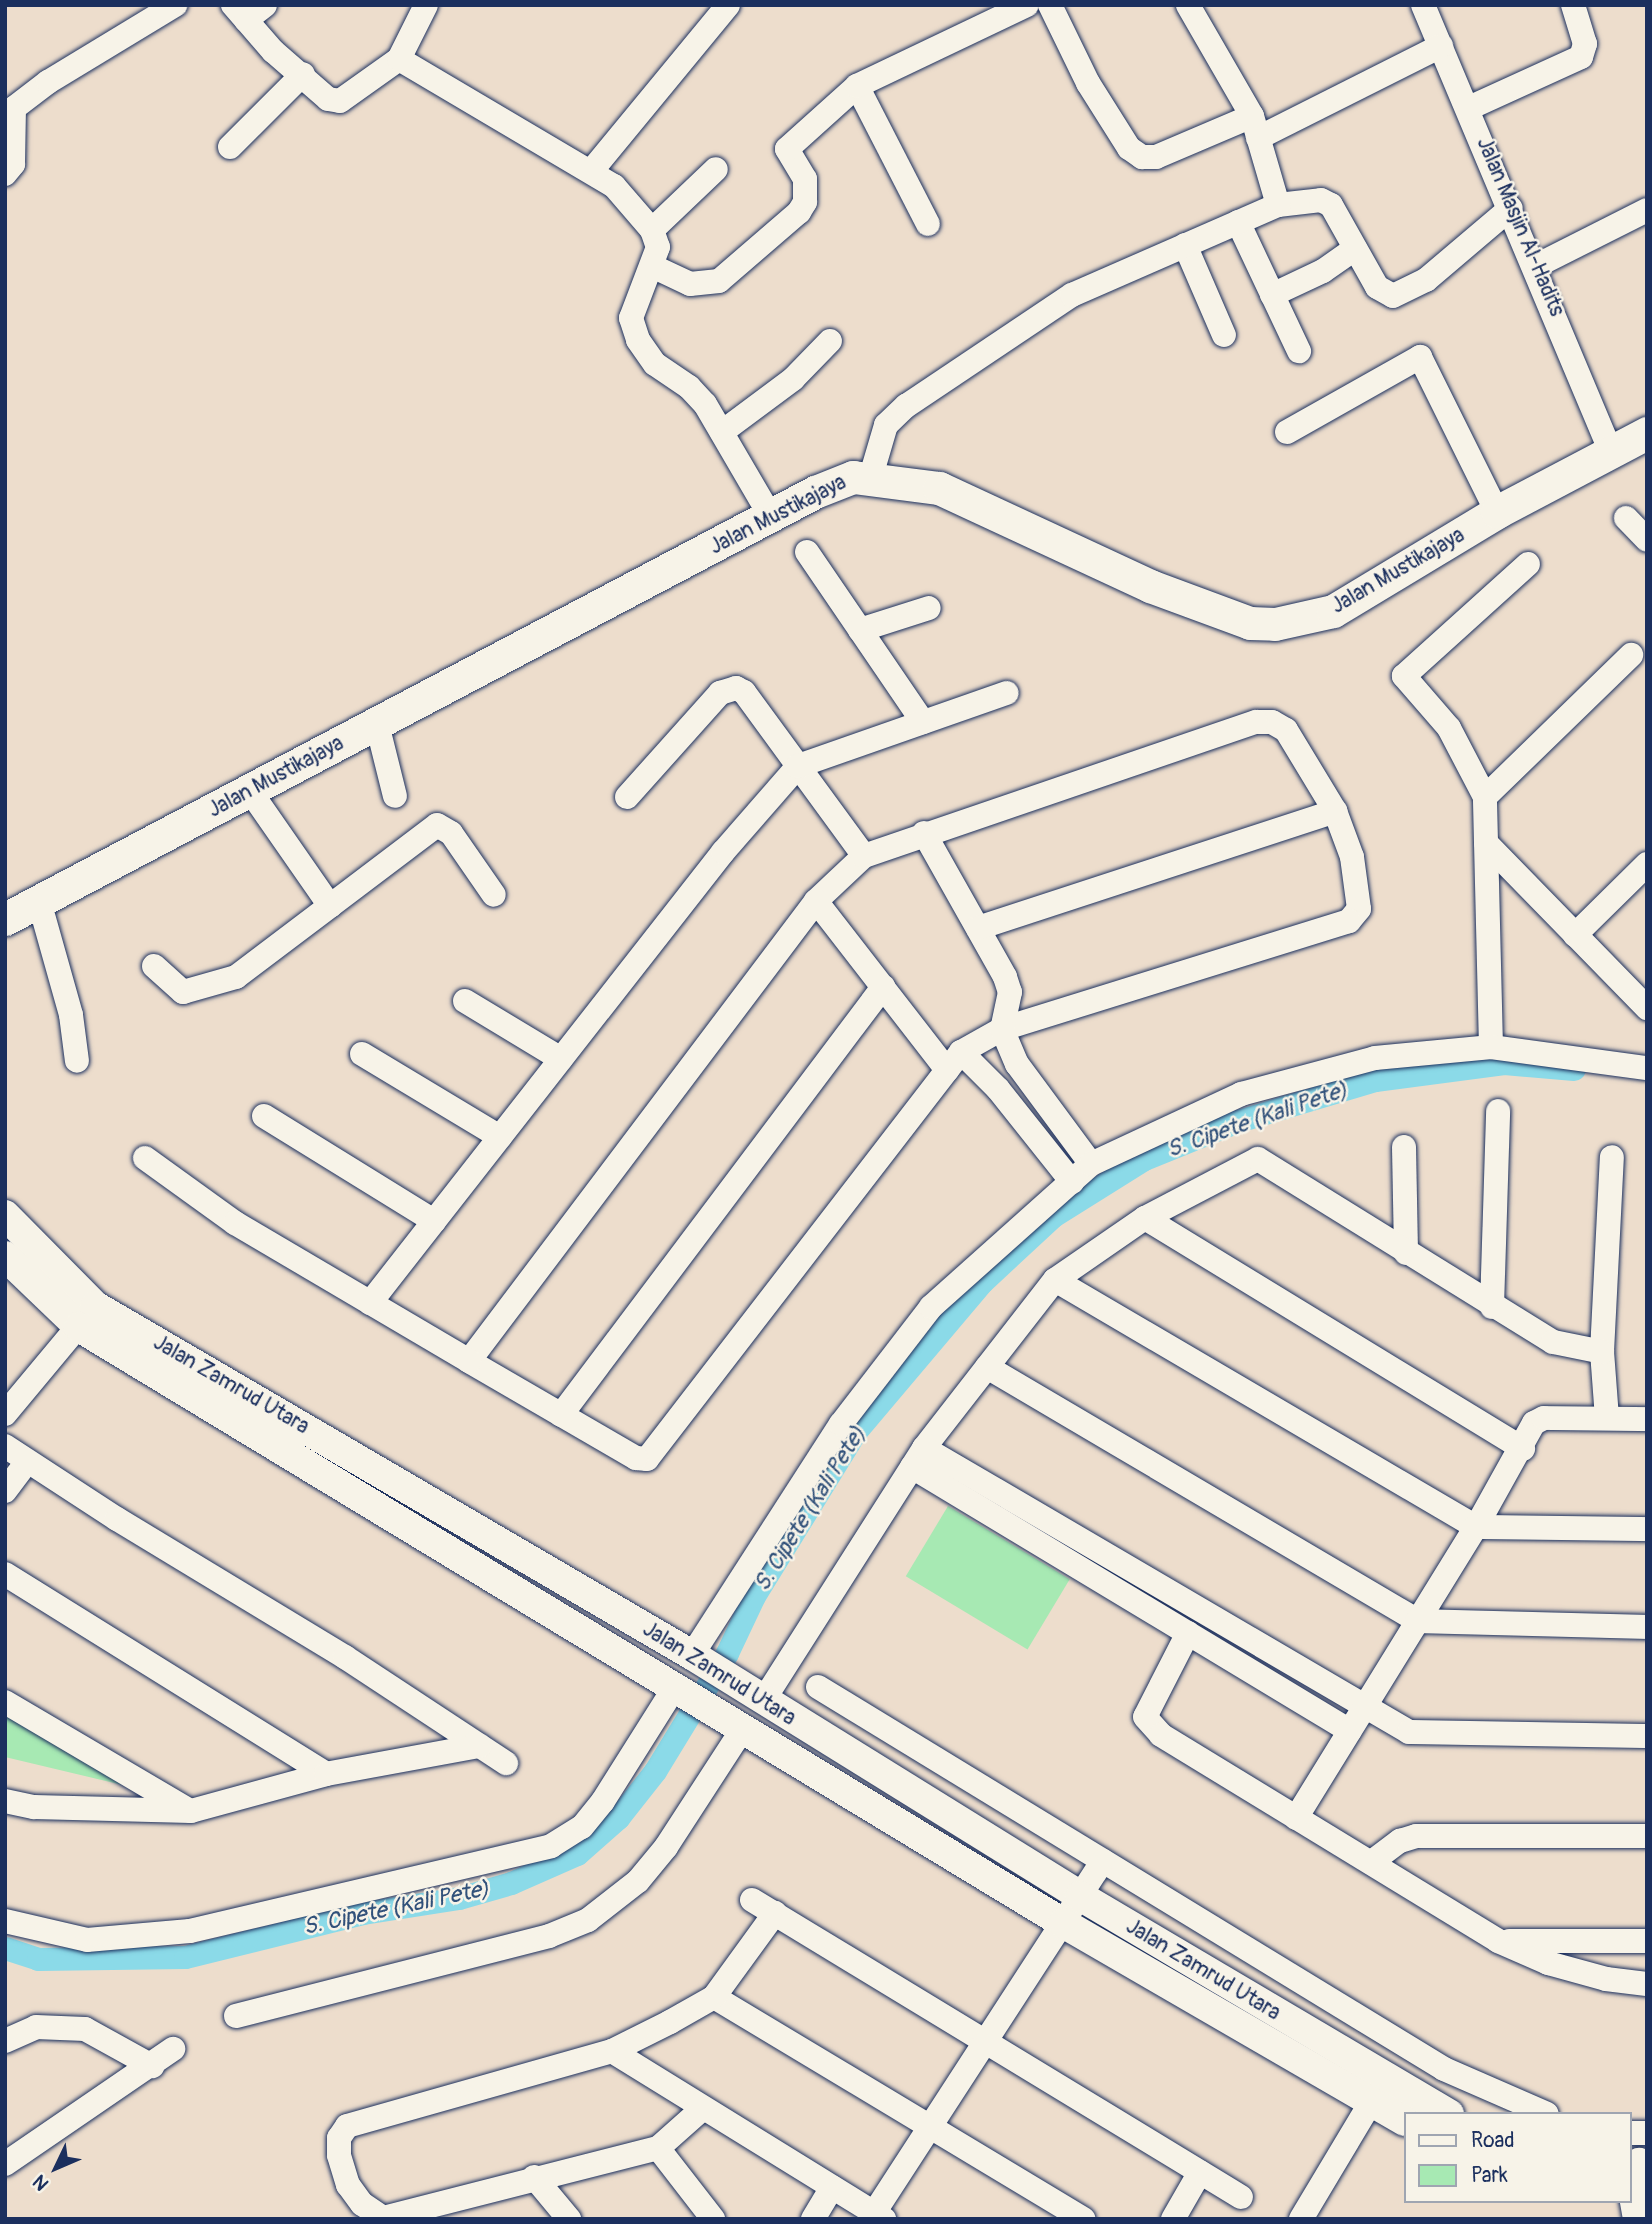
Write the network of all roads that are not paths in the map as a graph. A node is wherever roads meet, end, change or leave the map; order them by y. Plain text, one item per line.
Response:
1 (175, 5) edge
2 (426, 5) edge
3 (728, 5) edge
4 (1027, 5) edge
5 (1050, 5) edge
6 (1188, 5) edge
7 (1423, 5) edge
8 (1573, 5) edge
9 (248, 10) edge
10 (1440, 46) junction
11 (399, 59) junction
12 (303, 74) junction
13 (857, 86) junction
14 (1469, 108) junction
15 (1255, 127) junction
16 (230, 147) dead end
17 (593, 169) junction
18 (716, 169) dead end
19 (5, 174) edge
20 (1278, 205) junction
21 (1511, 208) junction
22 (1647, 210) edge
23 (1238, 222) junction
24 (928, 224) dead end
25 (652, 230) junction
26 (1185, 245) junction
27 (1355, 249) junction
28 (652, 266) junction
29 (1536, 267) junction
30 (1272, 295) junction
31 (1224, 335) dead end
32 (830, 341) dead end
33 (1299, 351) dead end
34 (722, 432) junction
35 (1287, 432) dead end
36 (1647, 433) edge
37 (1611, 452) junction
38 (871, 477) junction
39 (1497, 512) junction
40 (771, 517) junction
41 (1626, 518) dead end
42 (1647, 540) edge
43 (807, 552) dead end
44 (1528, 564) dead end
45 (929, 608) dead end
46 (860, 630) junction
47 (1631, 655) dead end
48 (1007, 693) dead end
49 (923, 722) junction
50 (377, 724) junction
51 (798, 766) junction
52 (250, 791) junction
53 (395, 796) dead end
54 (627, 797) dead end
55 (1485, 797) junction
56 (1335, 810) junction
57 (924, 833) junction
58 (1486, 843) junction
59 (864, 856) junction
60 (1647, 864) edge
61 (494, 895) dead end
62 (40, 901) junction
63 (816, 901) junction
64 (330, 906) junction
65 (5, 919) edge
66 (978, 928) junction
67 (1575, 935) junction
68 (153, 966) dead end
69 (883, 987) junction
70 (465, 1001) dead end
71 (1647, 1008) edge
72 (1002, 1029) junction
73 (1491, 1047) junction
74 (362, 1054) dead end
75 (561, 1059) junction
76 (954, 1061) junction
77 (77, 1062) dead end
78 (1647, 1068) edge
79 (1498, 1111) dead end
80 (264, 1116) dead end
81 (500, 1137) junction
82 (1404, 1147) dead end
83 (1612, 1157) dead end
84 (145, 1158) dead end
85 (1091, 1164) junction
86 (1072, 1182) junction
87 (5, 1215) edge
88 (1145, 1217) junction
89 (434, 1221) junction
90 (1406, 1253) junction
91 (5, 1256) edge
92 (1055, 1280) junction
93 (370, 1303) junction
94 (1492, 1307) junction
95 (87, 1316) junction
96 (1602, 1352) junction
97 (469, 1361) junction
98 (987, 1367) junction
99 (5, 1414) edge
100 (561, 1415) junction
101 (1607, 1419) junction
102 (1647, 1419) edge
103 (5, 1446) edge
104 (1523, 1448) junction
105 (918, 1457) junction
106 (27, 1462) junction
107 (5, 1491) edge
108 (1476, 1527) junction
109 (1647, 1530) edge
110 (5, 1574) edge
111 (1418, 1621) junction
112 (1647, 1626) edge
113 (1188, 1633) junction
114 (697, 1659) junction
115 (679, 1686) junction
116 (818, 1687) dead end
117 (760, 1699) junction
118 (5, 1702) edge
119 (1365, 1707) junction
120 (741, 1726) junction
121 (1350, 1731) junction
122 (1647, 1736) edge
123 (479, 1746) junction
124 (506, 1763) dead end
125 (326, 1774) junction
126 (5, 1801) edge
127 (191, 1811) junction
128 (1296, 1818) junction
129 (1647, 1836) edge
130 (1103, 1861) junction
131 (1373, 1861) junction
132 (1080, 1896) junction
133 (752, 1900) dead end
134 (775, 1913) junction
135 (5, 1921) edge
136 (1063, 1923) junction
137 (1498, 1941) junction
138 (1647, 1941) edge
139 (1647, 1984) edge
140 (715, 1997) junction
141 (236, 2016) dead end
142 (1365, 2021) junction
143 (5, 2041) edge
144 (986, 2041) junction
145 (173, 2049) dead end
146 (612, 2051) junction
147 (1345, 2055) junction
148 (152, 2066) junction
149 (1378, 2090) junction
150 (702, 2109) junction
151 (1444, 2112) edge
152 (1542, 2112) edge
153 (1404, 2121) edge
154 (931, 2126) junction
155 (658, 2148) junction
156 (1638, 2163) edge
157 (5, 2164) edge
158 (1200, 2172) junction
159 (534, 2177) junction
160 (832, 2187) junction
161 (1241, 2197) dead end
162 (1637, 2199) edge
163 (879, 2216) edge
164 (569, 2219) edge
165 (713, 2219) edge
166 (813, 2219) edge
167 (1083, 2219) edge
168 (1173, 2219) edge
169 (1301, 2219) edge

1 - 19 street
2 - 11 street
3 - 17 street
4 - 13 street
5 - 15 street
6 - 15 street
7 - 10 street, Jalan Masjin Al-Hadits
8 - 14 street
9 - 12 street
10 - 14 street, Jalan Masjin Al-Hadits
10 - 15 street
11 - 12 street
11 - 17 street
12 - 16 street
13 - 24 street
13 - 28 street
14 - 21 street, Jalan Masjin Al-Hadits
15 - 20 street
17 - 25 street
18 - 25 street
20 - 23 street
20 - 27 street
21 - 27 street
21 - 29 street, Jalan Masjin Al-Hadits
22 - 29 street
23 - 26 street
23 - 30 street
25 - 28 street
26 - 31 street
26 - 38 street
27 - 30 street
28 - 34 street
29 - 37 street, Jalan Masjin Al-Hadits
30 - 33 street
32 - 34 street
34 - 40 street
35 - 39 street
36 - 37 main road, Jalan Mustikajaya
37 - 39 main road, Jalan Mustikajaya
38 - 39 main road, Jalan Mustikajaya
38 - 40 main road, Jalan Mustikajaya
40 - 50 main road, Jalan Mustikajaya
41 - 42 street
43 - 46 street
44 - 55 street
45 - 46 street
46 - 49 street
47 - 55 street
48 - 49 street
49 - 51 street
50 - 52 main road, Jalan Mustikajaya
50 - 53 street
51 - 54 street
51 - 59 street
51 - 75 street
52 - 62 main road, Jalan Mustikajaya
52 - 64 street
55 - 58 street
56 - 57 street
56 - 66 street
56 - 72 street
57 - 59 street
57 - 66 street
58 - 67 street
58 - 73 street
59 - 63 street
60 - 67 street
61 - 64 street
62 - 65 main road, Jalan Mustikajaya
62 - 77 street
63 - 69 street
63 - 97 street
64 - 68 street
66 - 72 street
67 - 71 street
69 - 76 street
69 - 100 street
70 - 75 street
72 - 76 street
72 - 85 street
73 - 78 street
73 - 85 street
74 - 81 street
75 - 81 street
76 - 86 street
76 - 100 street
79 - 94 street
80 - 89 street
81 - 89 street
82 - 90 street
83 - 96 street
84 - 93 street
85 - 86 street
86 - 114 street
87 - 95 street, Jalan Zamrud Utara
88 - 90 street
88 - 92 street
88 - 104 street
89 - 93 street
90 - 94 street
91 - 95 street, Jalan Zamrud Utara
92 - 98 street
92 - 108 street
93 - 97 street
94 - 96 street
95 - 99 street
95 - 114 street, Jalan Zamrud Utara
95 - 115 street, Jalan Zamrud Utara
96 - 101 street
97 - 100 street
98 - 105 street
98 - 111 street
101 - 102 street
101 - 104 street
103 - 106 street
104 - 108 street
105 - 113 street
105 - 117 street
105 - 119 street
106 - 107 street
106 - 123 street
108 - 109 street
108 - 111 street
110 - 125 street
111 - 112 street
111 - 119 street
113 - 121 street
113 - 128 street
114 - 117 street, Jalan Zamrud Utara
115 - 120 street, Jalan Zamrud Utara
115 - 135 street
116 - 130 street
117 - 132 street, Jalan Zamrud Utara
118 - 127 street
119 - 121 street
119 - 122 street
120 - 136 street, Jalan Zamrud Utara
120 - 141 street
121 - 128 street
123 - 124 street
123 - 125 street
125 - 127 street
126 - 127 street
128 - 131 street
129 - 131 street
130 - 132 street
130 - 142 street
131 - 137 street
132 - 136 street
132 - 147 street, Jalan Zamrud Utara
133 - 134 street
134 - 140 street
134 - 144 street
136 - 144 street
136 - 149 street, Jalan Zamrud Utara
137 - 138 street
137 - 139 street
140 - 146 street
140 - 154 street
142 - 147 street
142 - 152 street
143 - 148 street
144 - 154 street
144 - 158 street
145 - 148 street
146 - 150 street
146 - 159 street
147 - 149 street, Jalan Zamrud Utara
148 - 157 street
149 - 151 street, Jalan Zamrud Utara
149 - 153 street, Jalan Zamrud Utara
149 - 169 street
150 - 155 street
150 - 160 street
154 - 163 street
154 - 167 street
155 - 159 street
155 - 165 street
156 - 162 street
158 - 161 street
158 - 168 street
159 - 164 street
160 - 163 street
160 - 166 street

